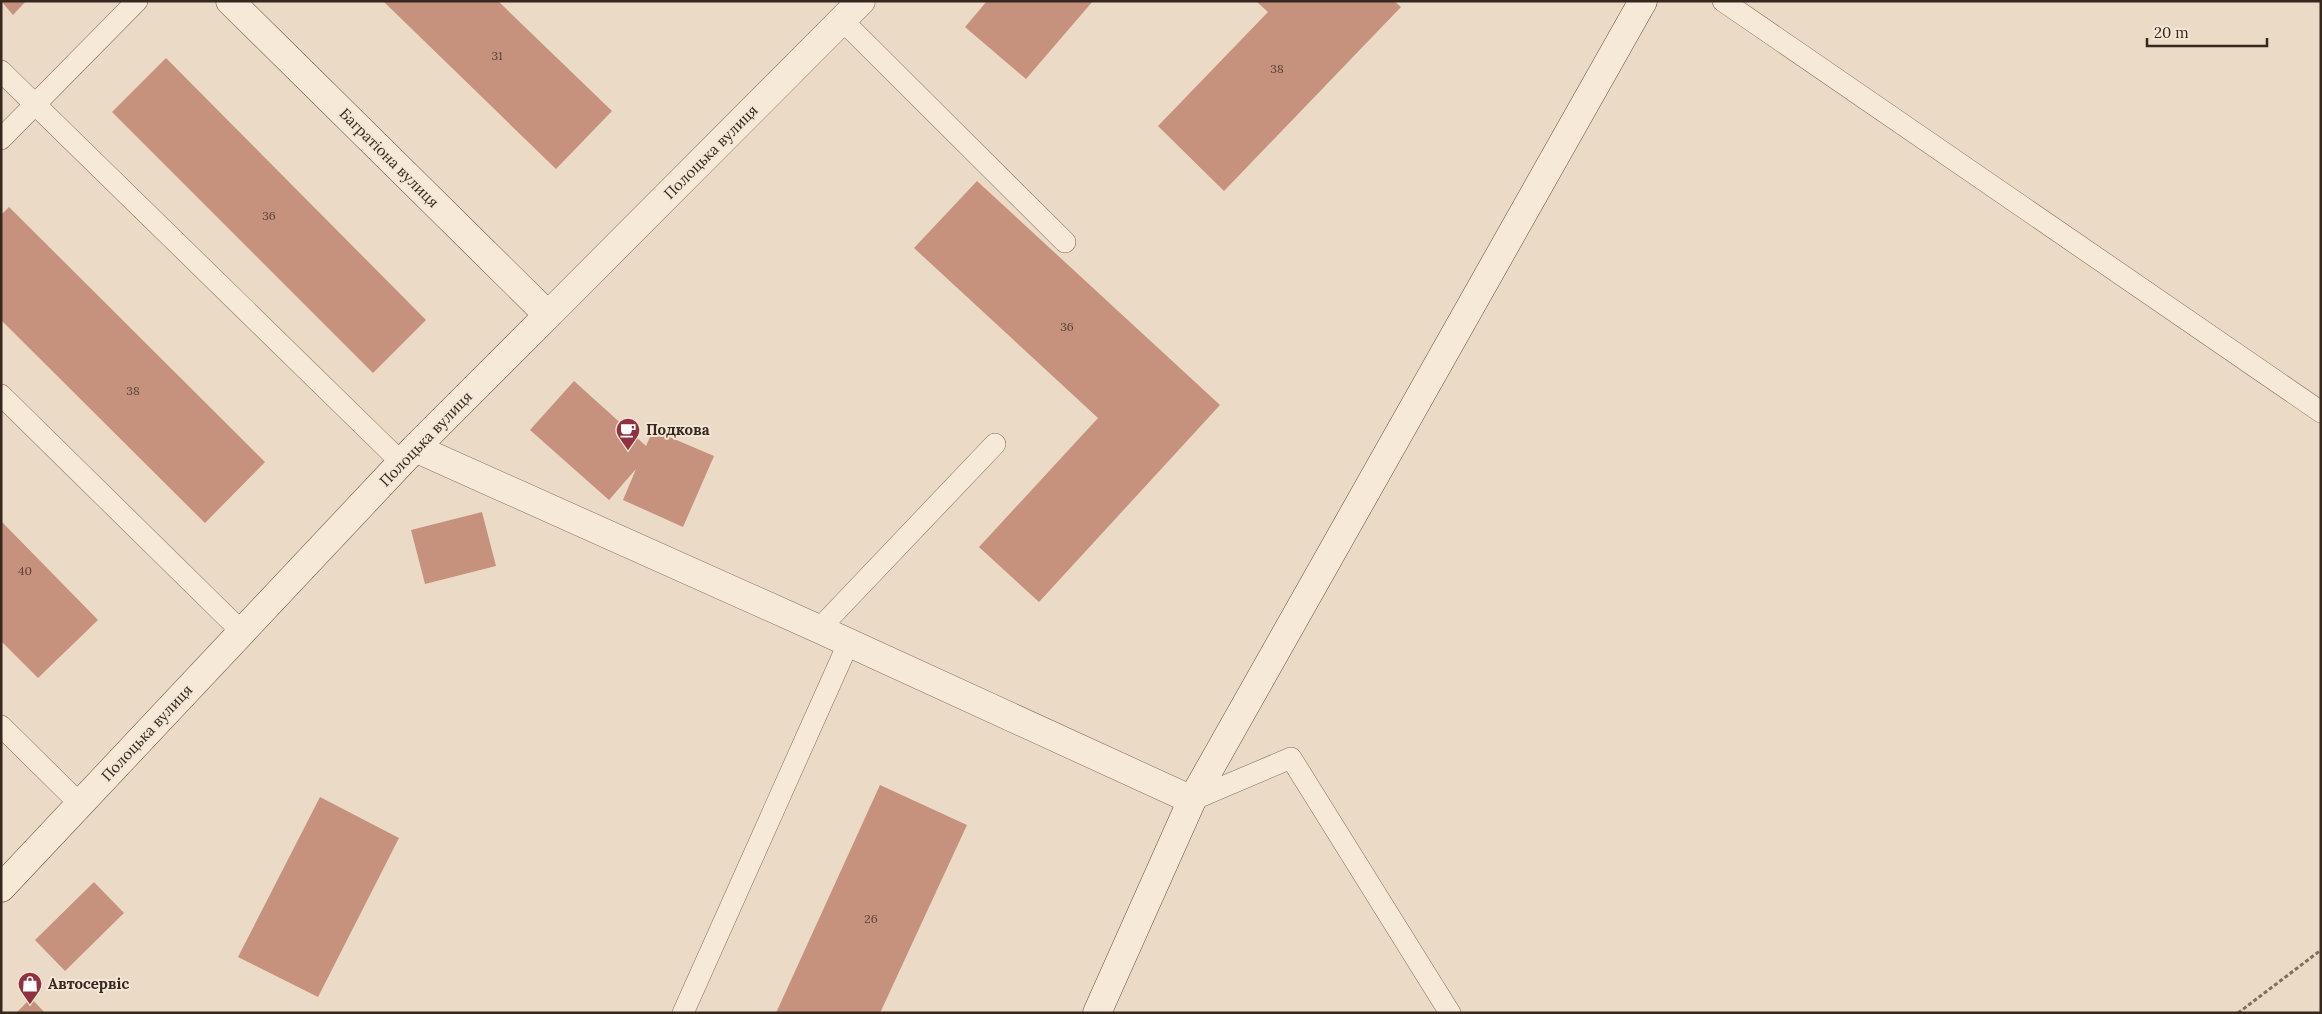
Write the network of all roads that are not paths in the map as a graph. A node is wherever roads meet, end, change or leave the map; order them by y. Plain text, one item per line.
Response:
1 (137, 1) edge
2 (230, 1) edge
3 (861, 1) edge
4 (1643, 1) edge
5 (1723, 1) edge
6 (842, 20) junction
7 (1, 71) edge
8 (35, 104) junction
9 (1, 138) edge
10 (1065, 242) dead end
11 (548, 315) junction
12 (1, 395) edge
13 (2321, 412) edge
14 (995, 444) dead end
15 (408, 456) junction
16 (819, 629) junction
17 (242, 632) junction
18 (848, 644) junction
19 (1, 726) edge
20 (1192, 800) junction
21 (80, 804) junction
22 (1, 888) edge
23 (683, 1013) edge
24 (1097, 1013) edge
25 (1450, 1013) edge

1 - 8 lane
2 - 11 street, Багратіона вулиця
3 - 6 street, Полоцька вулиця
4 - 20 street
5 - 13 lane
6 - 10 lane
6 - 11 street, Полоцька вулиця
7 - 8 lane
8 - 9 lane
8 - 15 lane
11 - 15 street, Полоцька вулиця
12 - 17 lane
14 - 16 lane
15 - 16 street
15 - 17 street, Полоцька вулиця
16 - 18 street
17 - 21 street, Полоцька вулиця
18 - 20 street
18 - 23 lane
19 - 21 lane
20 - 24 street
20 - 25 lane
21 - 22 street, Полоцька вулиця

